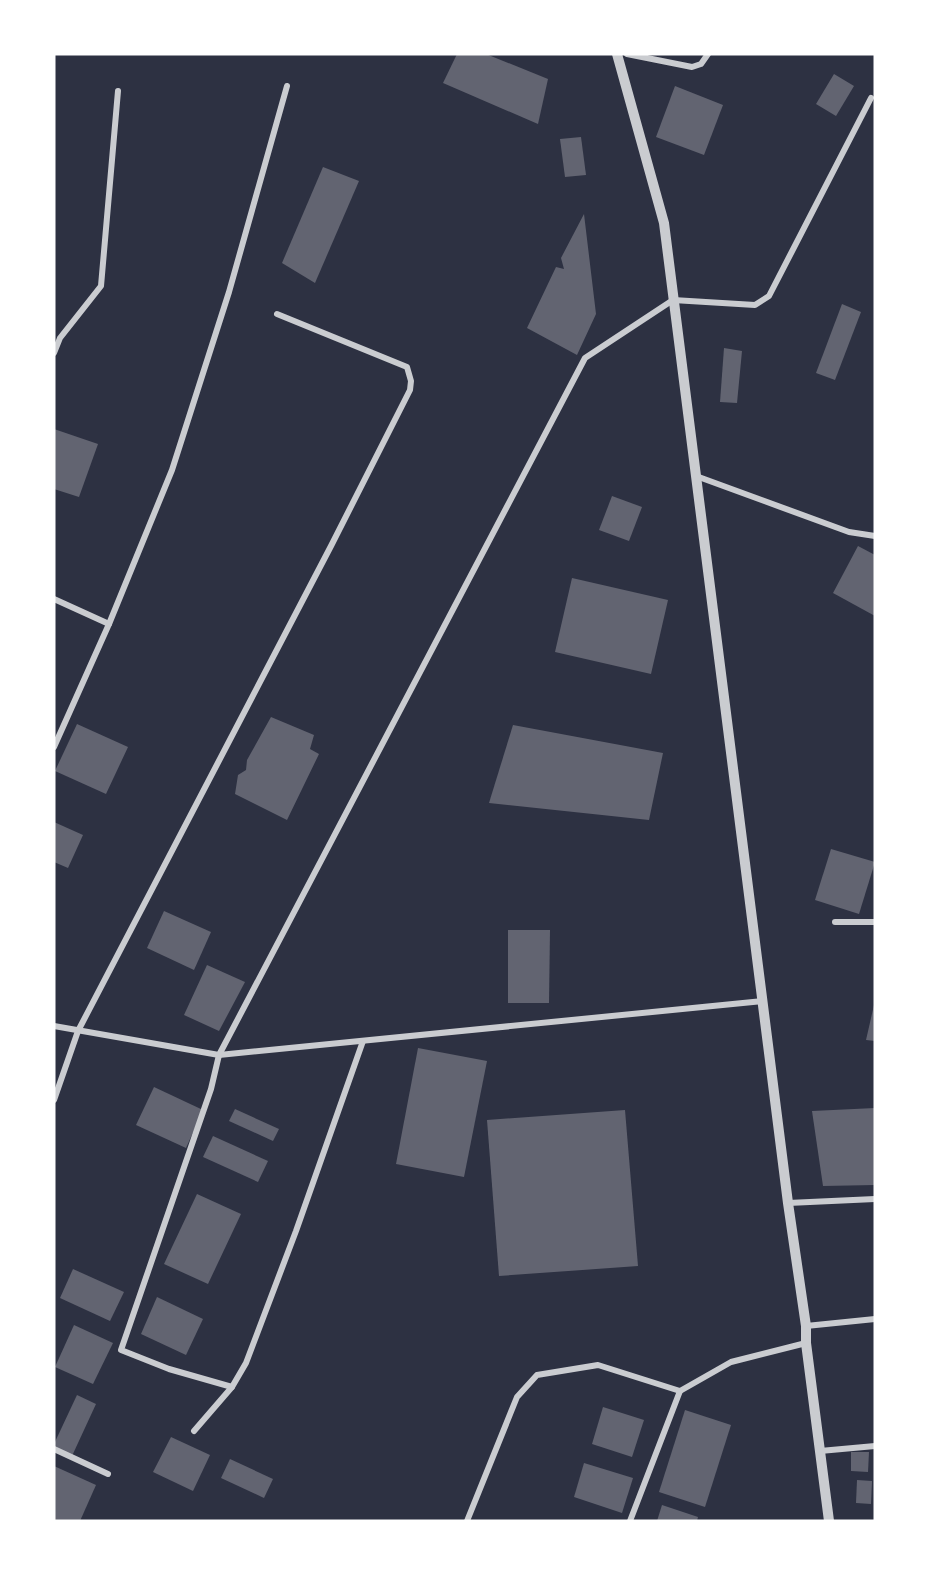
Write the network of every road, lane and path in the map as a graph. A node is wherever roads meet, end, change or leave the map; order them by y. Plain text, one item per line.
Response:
1 (617, 54) edge
2 (627, 54) edge
3 (708, 54) edge
4 (288, 86) dead end
5 (118, 91) dead end
6 (871, 98) dead end
7 (673, 300) junction
8 (277, 314) dead end
9 (54, 353) edge
10 (696, 476) junction
11 (875, 536) edge
12 (54, 599) edge
13 (110, 624) junction
14 (54, 747) edge
15 (835, 922) dead end
16 (875, 922) edge
17 (763, 1001) junction
18 (54, 1026) edge
19 (78, 1031) junction
20 (363, 1041) junction
21 (219, 1056) junction
22 (54, 1100) edge
23 (875, 1199) edge
24 (788, 1203) junction
25 (875, 1319) edge
26 (806, 1326) junction
27 (806, 1343) junction
28 (232, 1387) junction
29 (680, 1391) junction
30 (194, 1431) dead end
31 (875, 1446) edge
32 (54, 1449) edge
33 (820, 1451) junction
34 (108, 1474) dead end
35 (467, 1521) edge
36 (630, 1521) edge
37 (828, 1521) edge

1 - 7 street
2 - 3 street
4 - 13 street
5 - 9 street
6 - 7 street
7 - 10 street
7 - 21 street
8 - 19 street
10 - 11 street
10 - 17 street
12 - 13 street
13 - 14 street
15 - 16 street
17 - 20 street
17 - 24 street
18 - 19 street
19 - 21 street
19 - 22 street
20 - 21 street
20 - 28 street
21 - 28 street
23 - 24 street
24 - 26 street
25 - 26 street
26 - 27 street
27 - 29 street
27 - 33 street
28 - 30 street
29 - 35 street
29 - 36 street
31 - 33 street
32 - 34 street
33 - 37 street

